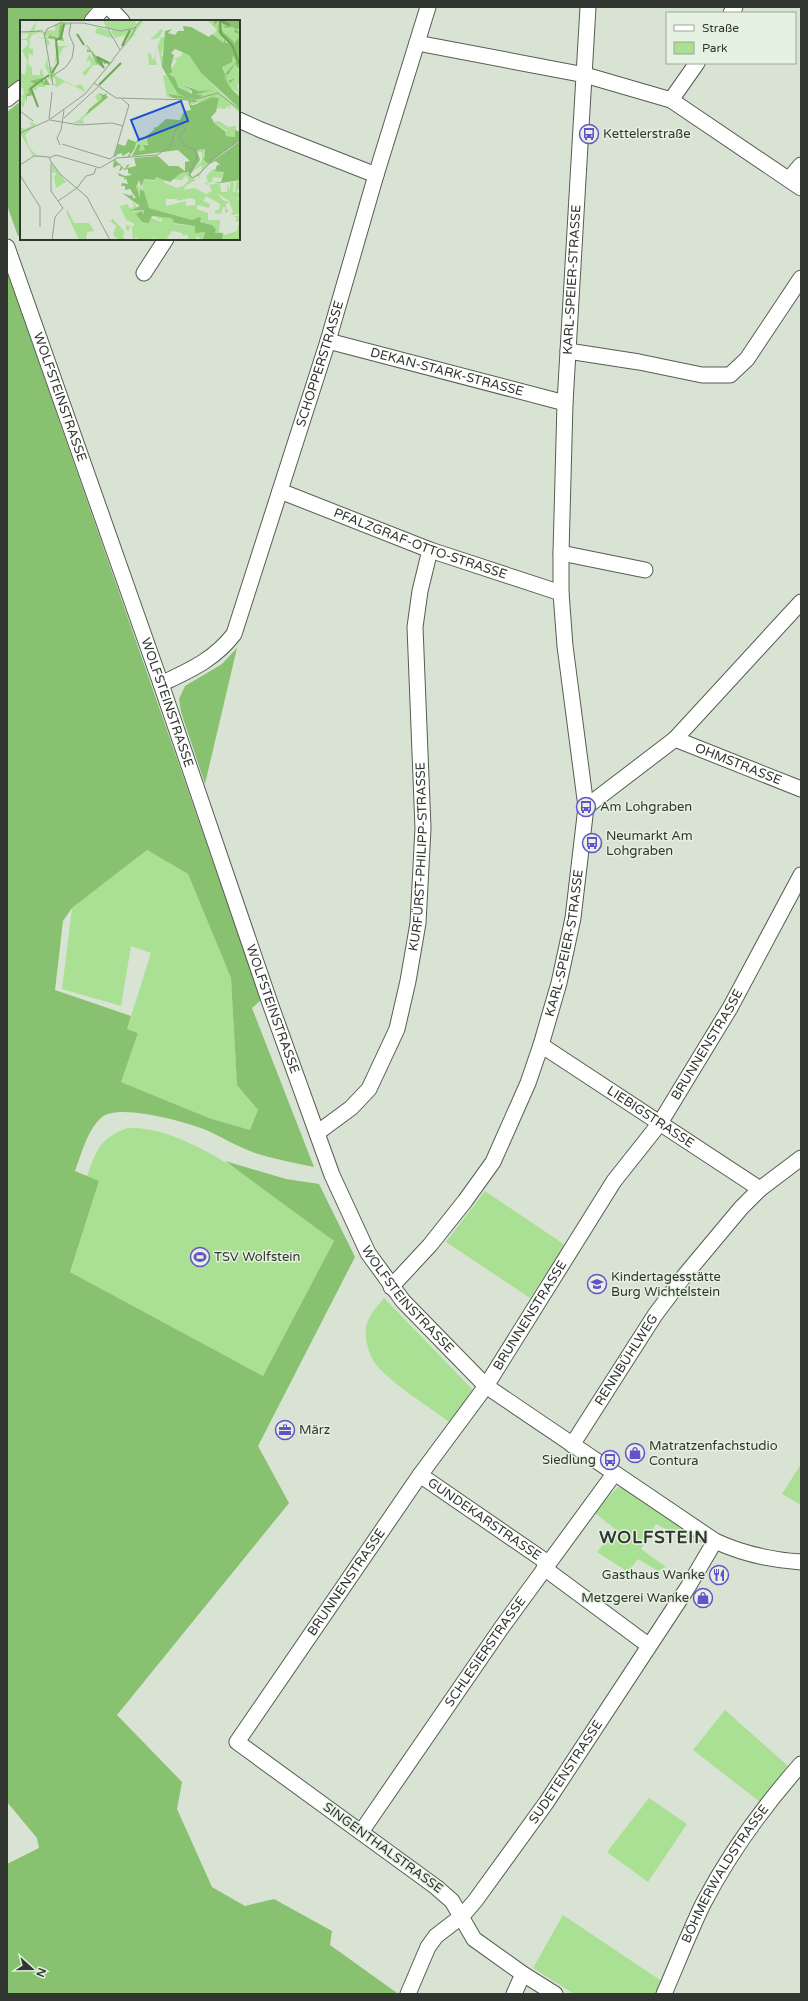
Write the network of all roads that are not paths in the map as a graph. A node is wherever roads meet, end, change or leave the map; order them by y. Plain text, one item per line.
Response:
1 (104, 7) edge
2 (109, 7) edge
3 (428, 7) edge
4 (588, 7) edge
5 (93, 20) edge
6 (121, 20) edge
7 (417, 43) junction
8 (696, 64) edge
9 (585, 75) junction
10 (20, 89) edge
11 (7, 99) edge
12 (671, 100) junction
13 (240, 120) edge
14 (801, 165) edge
15 (376, 175) junction
16 (795, 183) edge
17 (165, 240) edge
18 (7, 247) edge
19 (144, 274) dead end
20 (801, 278) edge
21 (328, 341) junction
22 (568, 351) junction
23 (565, 404) junction
24 (280, 491) junction
25 (430, 550) junction
26 (562, 553) junction
27 (645, 570) dead end
28 (561, 593) junction
29 (801, 602) edge
30 (161, 684) junction
31 (675, 739) junction
32 (801, 789) edge
33 (586, 807) junction
34 (801, 875) edge
35 (541, 1045) junction
36 (660, 1123) junction
37 (317, 1133) junction
38 (801, 1158) edge
39 (760, 1189) junction
40 (390, 1286) junction
41 (486, 1386) junction
42 (572, 1445) junction
43 (614, 1474) junction
44 (420, 1475) junction
45 (715, 1542) junction
46 (801, 1562) edge
47 (546, 1566) junction
48 (648, 1645) junction
49 (237, 1742) joint
50 (801, 1764) edge
51 (361, 1832) junction
52 (462, 1916) junction
53 (523, 1974) junction
54 (408, 1994) edge
55 (514, 1994) edge
56 (555, 1994) edge
57 (664, 1994) edge

1 - 5 street
2 - 6 street
3 - 7 street, SCHOPPERSTRASSE
4 - 9 street, KARL-SPEIER-STRASSE
7 - 9 street
7 - 15 street, SCHOPPERSTRASSE
8 - 12 street
9 - 12 street
9 - 22 street, KARL-SPEIER-STRASSE
10 - 11 street
12 - 16 street
13 - 15 street
14 - 16 street
15 - 21 street, SCHOPPERSTRASSE
17 - 19 street
18 - 30 street, WOLFSTEINSTRASSE
20 - 22 street
21 - 23 street, DEKAN-STARK-STRASSE
21 - 24 street, SCHOPPERSTRASSE
22 - 23 street, KARL-SPEIER-STRASSE
23 - 26 street, KARL-SPEIER-STRASSE
24 - 25 street, PFALZGRAF-OTTO-STRASSE
24 - 30 street, SCHOPPERSTRASSE
25 - 28 street, PFALZGRAF-OTTO-STRASSE
25 - 37 street, KURFÜRST-PHILIPP-STRASSE
26 - 27 street
26 - 28 street, KARL-SPEIER-STRASSE
28 - 33 street, KARL-SPEIER-STRASSE
29 - 31 street
30 - 37 street, WOLFSTEINSTRASSE
31 - 32 street, OHMSTRASSE
31 - 33 street
33 - 35 street, KARL-SPEIER-STRASSE
34 - 36 street, BRUNNENSTRASSE
35 - 36 street, LIEBIGSTRASSE
35 - 40 street, KARL-SPEIER-STRASSE
36 - 39 street, LIEBIGSTRASSE
36 - 41 street, BRUNNENSTRASSE
37 - 40 street, WOLFSTEINSTRASSE
38 - 39 street, RENNBÜHLWEG
39 - 42 street, RENNBÜHLWEG
40 - 41 street, WOLFSTEINSTRASSE
41 - 42 street, WOLFSTEINSTRASSE
41 - 44 street, BRUNNENSTRASSE
42 - 43 street, WOLFSTEINSTRASSE
43 - 45 street, WOLFSTEINSTRASSE
43 - 47 street, SCHLESIERSTRASSE
44 - 47 street, GUNDEKARSTRASSE
44 - 49 street, BRUNNENSTRASSE
45 - 46 street, WOLFSTEINSTRASSE
45 - 48 street, SUDETENSTRASSE
47 - 48 street, GUNDEKARSTRASSE
47 - 51 street, SCHLESIERSTRASSE
48 - 52 street, SUDETENSTRASSE
49 - 51 street, SINGENTHALSTRASSE
50 - 57 street, BÖHMERWALDSTRASSE
51 - 52 street, SINGENTHALSTRASSE
52 - 53 street, SINGENTHALSTRASSE
52 - 54 street, SUDETENSTRASSE
53 - 55 street
53 - 56 street, SINGENTHALSTRASSE

